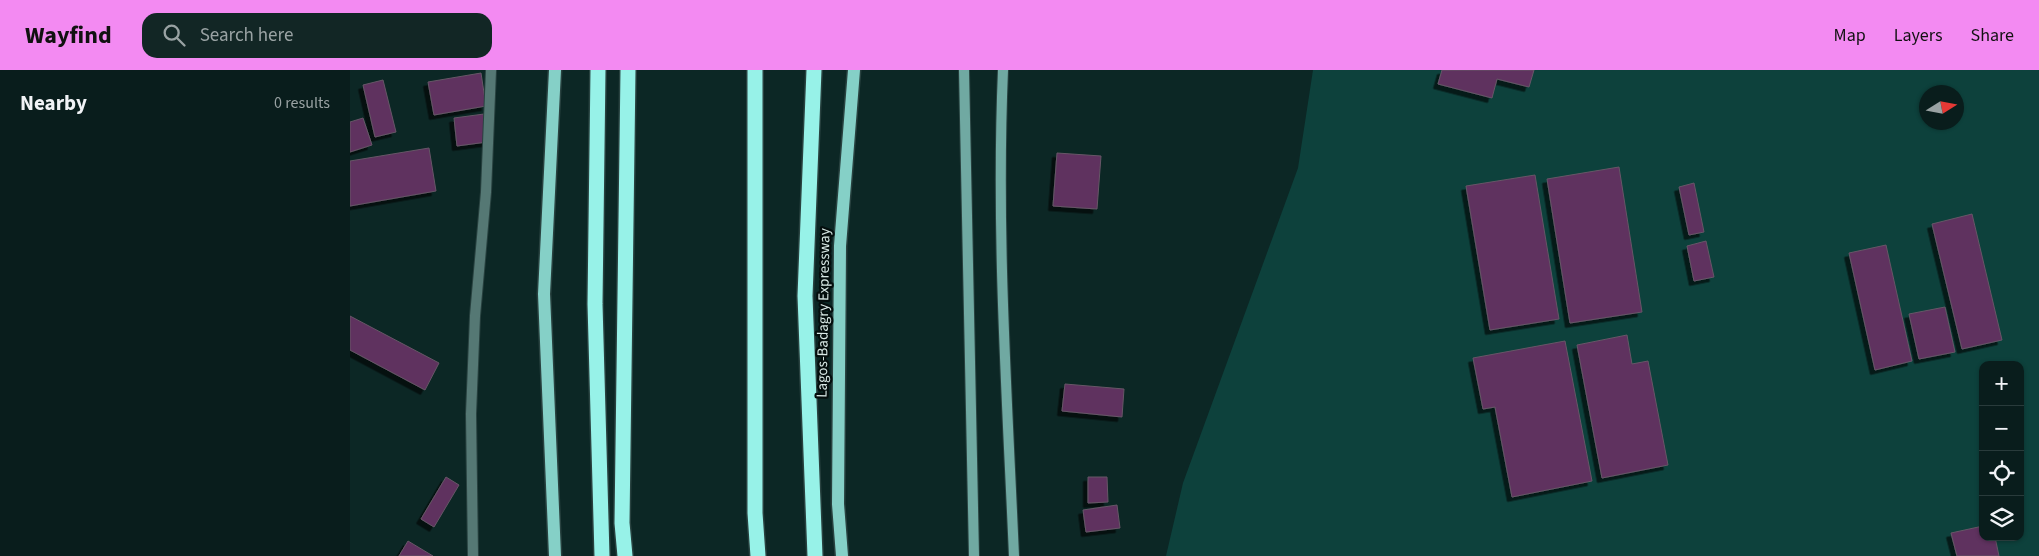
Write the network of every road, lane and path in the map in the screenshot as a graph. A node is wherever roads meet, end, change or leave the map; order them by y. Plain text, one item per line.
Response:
1 (491, 70) edge
2 (555, 70) edge
3 (598, 70) edge
4 (628, 70) edge
5 (755, 70) edge
6 (814, 70) edge
7 (854, 70) edge
8 (964, 70) edge
9 (1003, 70) edge
10 (473, 556) edge
11 (555, 556) edge
12 (602, 556) edge
13 (625, 556) edge
14 (758, 556) edge
15 (815, 556) edge
16 (842, 556) edge
17 (974, 556) edge
18 (1014, 556) edge

1 - 10 street
2 - 11 main road
3 - 12 highway
4 - 13 highway
5 - 14 highway
6 - 15 highway
7 - 16 main road, Lagos-Badagry Expressway
8 - 17 main road
9 - 18 main road

